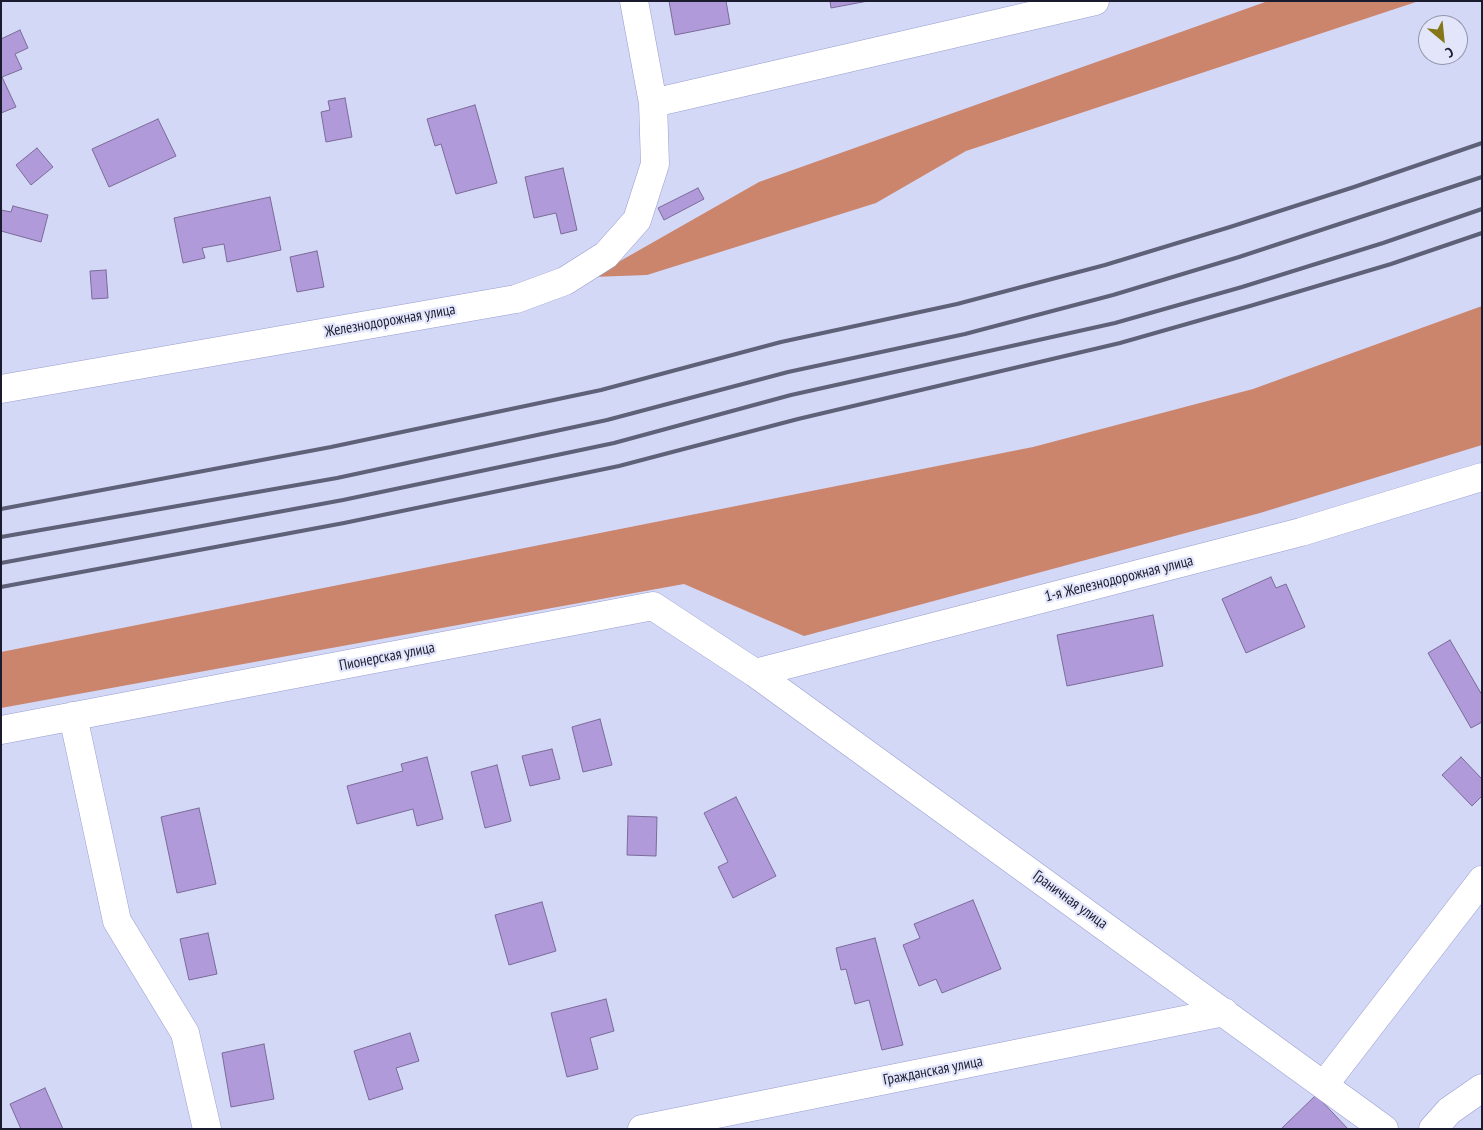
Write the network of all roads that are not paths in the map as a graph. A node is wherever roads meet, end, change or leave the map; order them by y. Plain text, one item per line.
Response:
1 (634, 1) edge
2 (1095, 1) edge
3 (653, 103) junction
4 (1, 389) edge
5 (1482, 478) edge
6 (755, 673) junction
7 (73, 716) junction
8 (1, 730) edge
9 (1482, 880) edge
10 (1224, 1012) junction
11 (1324, 1085) junction
12 (1482, 1088) edge
13 (207, 1129) edge
14 (642, 1129) edge
15 (1384, 1129) edge
16 (1434, 1129) edge

1 - 3 street, Железнодорожная улица
2 - 3 street
3 - 4 street, Железнодорожная улица
5 - 6 street, 1-я Железнодорожная улица
6 - 7 street, Пионерская улица
6 - 10 street, Граничная улица
7 - 8 street, Пионерская улица
7 - 13 street
9 - 11 street
10 - 11 street, Граничная улица
10 - 14 street, Гражданская улица
11 - 15 street, Граничная улица
12 - 16 street

